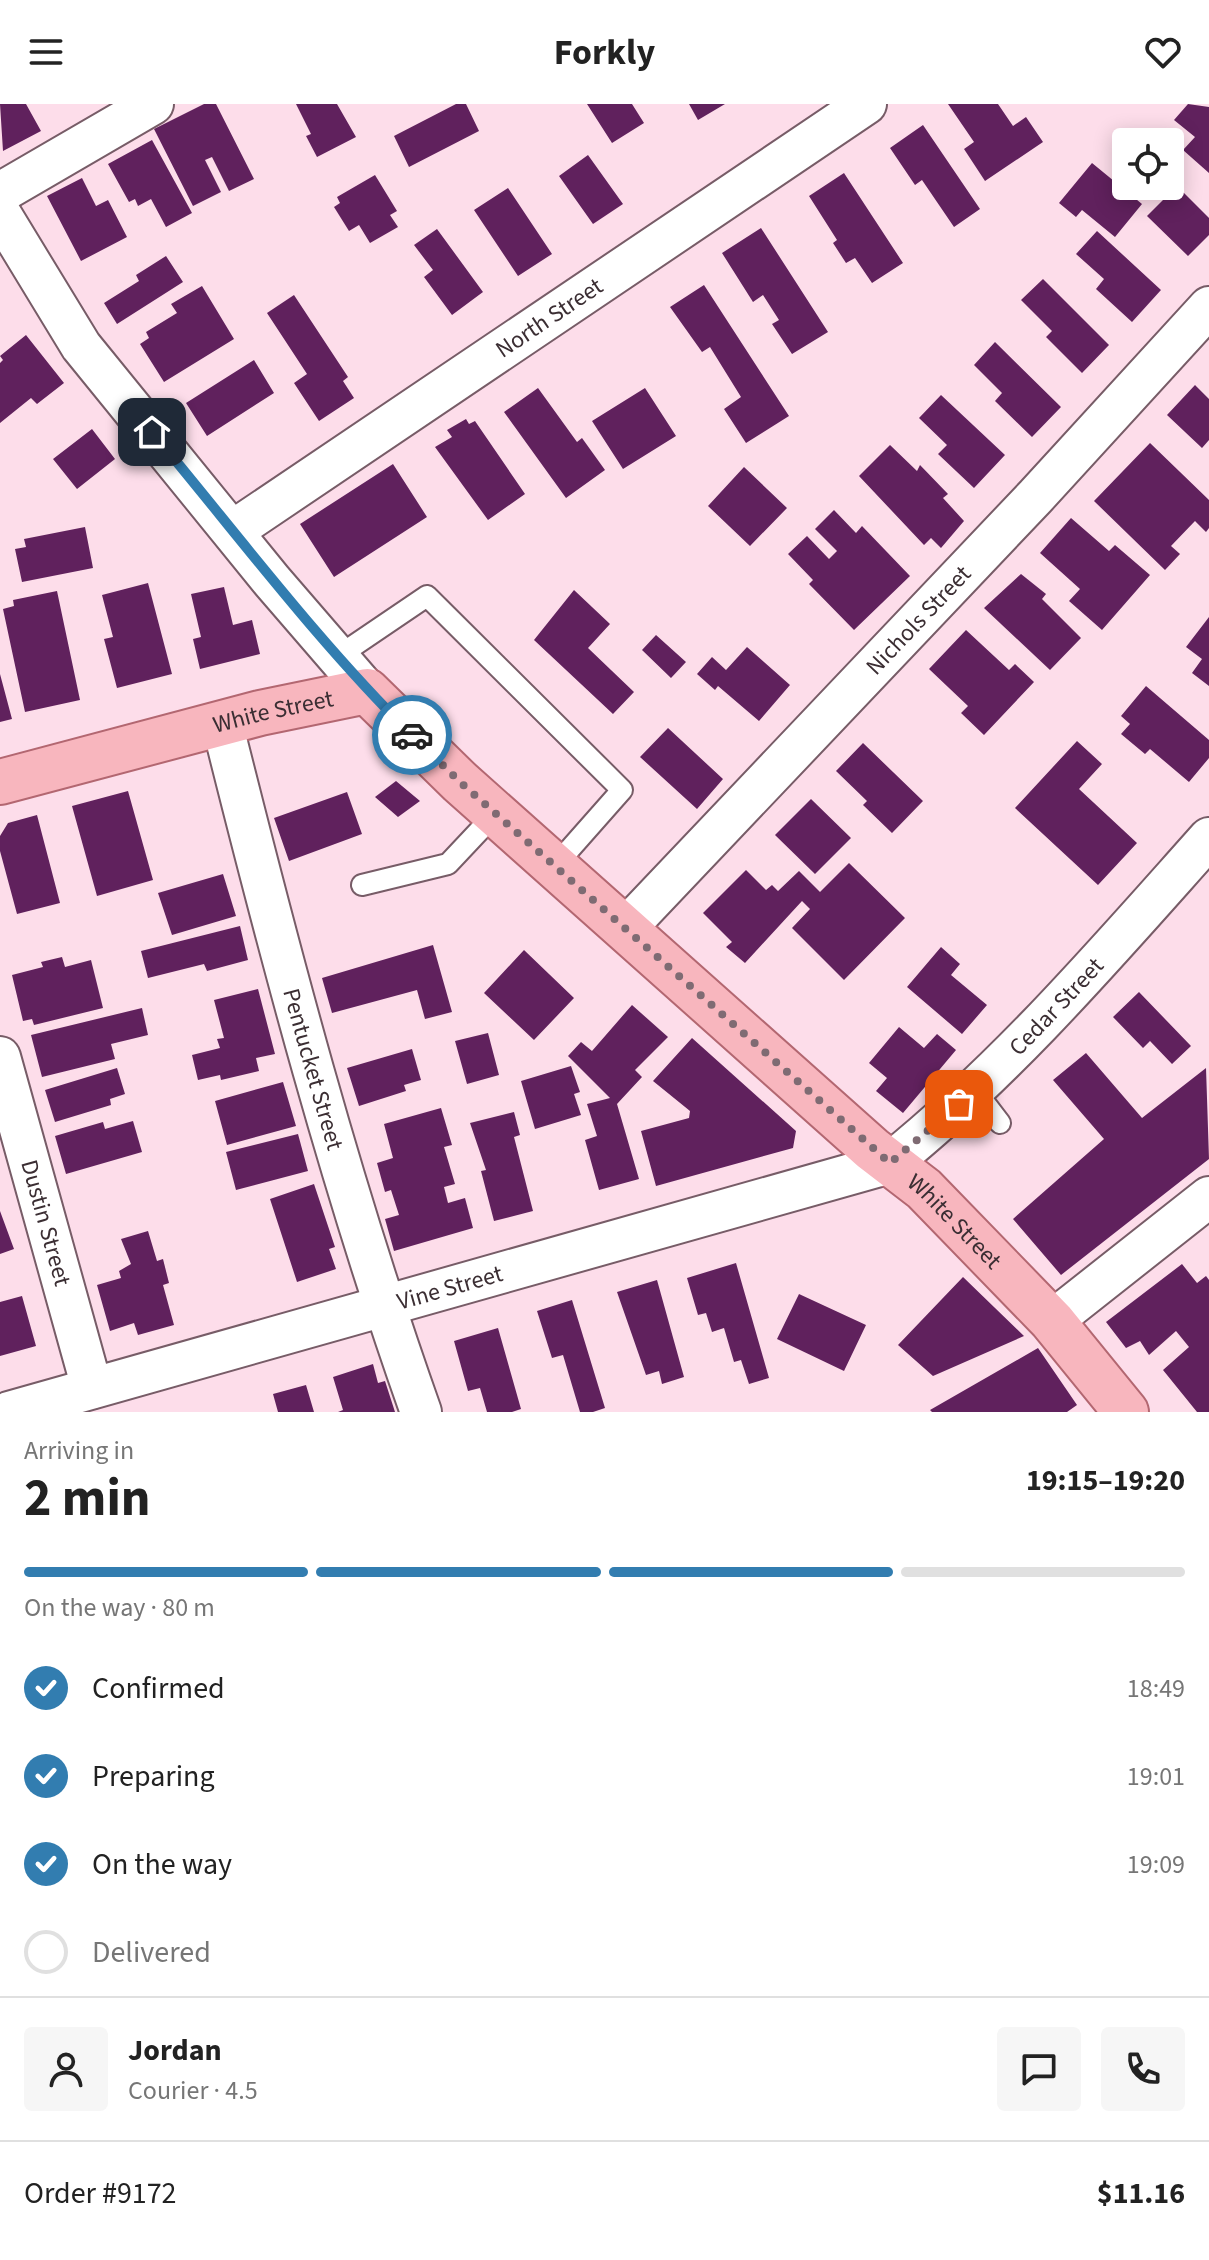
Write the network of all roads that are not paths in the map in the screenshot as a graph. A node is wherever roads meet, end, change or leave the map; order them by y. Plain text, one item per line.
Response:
1 (153, 104) edge
2 (866, 104) edge
3 (0, 193) edge
4 (0, 213) edge
5 (1209, 307) edge
6 (234, 530) junction
7 (337, 657) junction
8 (367, 691) junction
9 (222, 723) junction
10 (0, 782) edge
11 (495, 814) junction
12 (1209, 838) edge
13 (554, 867) junction
14 (362, 885) dead end
15 (625, 929) junction
16 (0, 1057) edge
17 (974, 1089) junction
18 (1000, 1123) dead end
19 (890, 1163) junction
20 (1209, 1197) edge
21 (383, 1306) junction
22 (1052, 1321) junction
23 (92, 1388) junction
24 (9, 1412) edge
25 (421, 1412) edge
26 (1126, 1412) edge

1 - 3 street
2 - 6 street, North Street
4 - 6 street
5 - 15 street, Nichols Street
6 - 7 street
7 - 8 street
7 - 13 lane
8 - 9 main road, White Street
8 - 11 main road, White Street
9 - 10 main road, White Street
9 - 21 street, Pentucket Street
11 - 13 main road, White Street
11 - 14 lane
12 - 17 street, Cedar Street
13 - 15 main road, White Street
15 - 19 main road, White Street
16 - 23 street, Dustin Street
17 - 18 lane
17 - 19 street, Cedar Street
19 - 21 street, Vine Street
19 - 22 main road, White Street
20 - 22 street
21 - 23 street, Vine Street
21 - 25 street, Pentucket Street
22 - 26 main road, White Street
23 - 24 street, Vine Street

